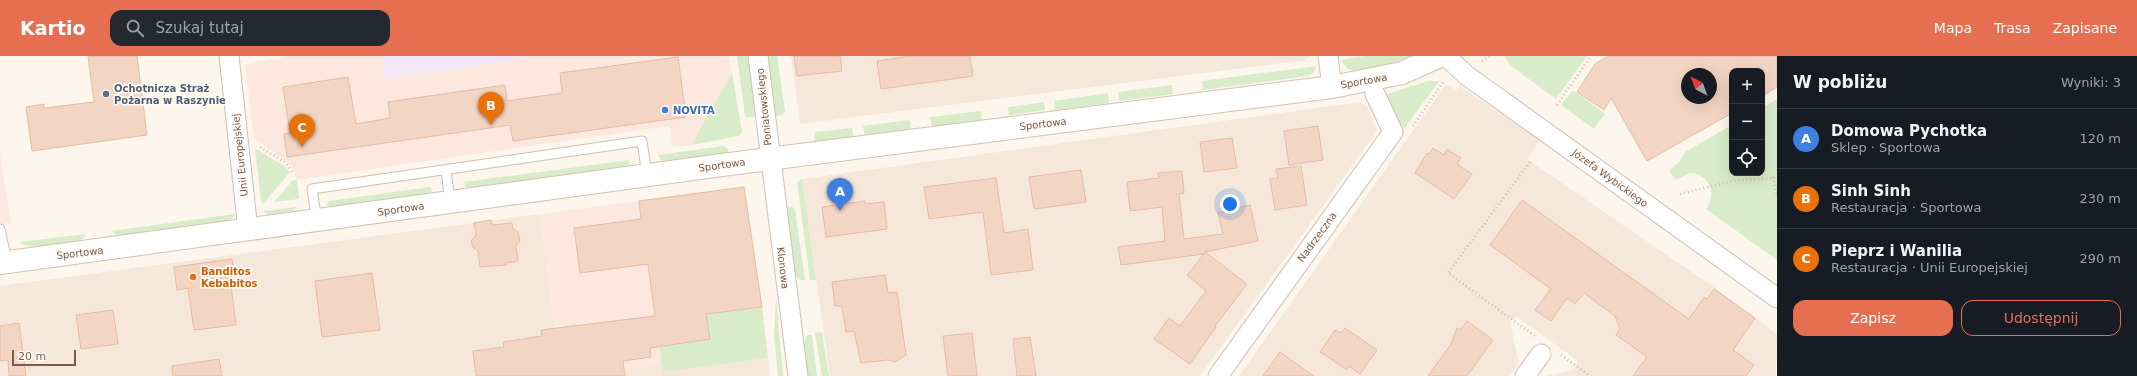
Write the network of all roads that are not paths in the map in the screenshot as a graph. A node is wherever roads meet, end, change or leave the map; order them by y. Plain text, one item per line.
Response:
1 (229, 56) edge
2 (758, 56) edge
3 (1328, 56) edge
4 (1440, 56) edge
5 (1446, 56) edge
6 (1332, 86) junction
7 (1375, 94) dead end
8 (770, 159) junction
9 (446, 170) junction
10 (647, 175) junction
11 (450, 203) junction
12 (317, 221) junction
13 (0, 229) edge
14 (248, 230) junction
15 (4, 263) edge
16 (1777, 298) edge
17 (1547, 349) road end
18 (798, 376) edge
19 (1218, 376) edge
20 (1525, 376) edge

1 - 14 street, Unii Europejskiej
2 - 8 street, Poniatowskiego
3 - 6 street
4 - 6 street, Sportowa
5 - 16 street, Józefa Wybickiego
6 - 8 street, Sportowa
7 - 19 street, Nadrzeczna
8 - 10 street, Sportowa
8 - 18 street, Klonowa
9 - 10 lane
9 - 11 lane
9 - 12 lane
10 - 11 street, Sportowa
11 - 12 street, Sportowa
12 - 14 street, Sportowa
13 - 15 lane
14 - 15 street, Sportowa
17 - 20 street

